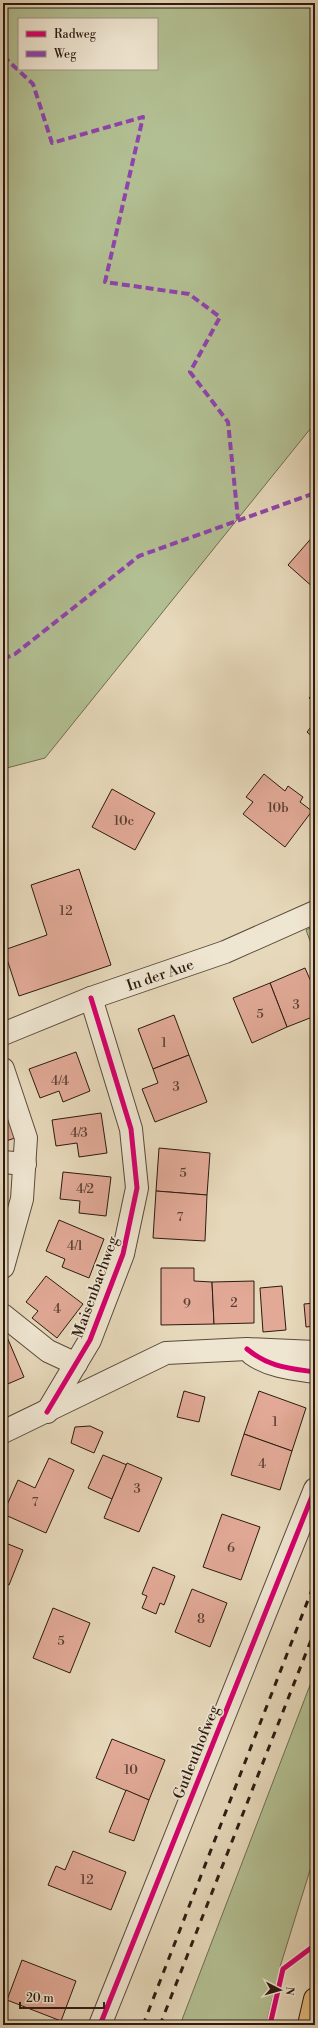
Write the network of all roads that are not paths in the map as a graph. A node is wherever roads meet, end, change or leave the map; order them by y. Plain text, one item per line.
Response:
1 (315, 912) edge
2 (91, 998) junction
3 (3, 1034) edge
4 (3, 1069) edge
5 (3, 1162) edge
6 (25, 1164) junction
7 (3, 1267) edge
8 (3, 1315) edge
9 (246, 1349) junction
10 (315, 1352) edge
11 (76, 1364) junction
12 (315, 1372) edge
13 (47, 1412) junction
14 (3, 1432) edge
15 (315, 1489) edge
16 (315, 1999) edge
17 (100, 2025) edge
18 (309, 2025) edge

1 - 2 street, In der Aue
2 - 3 street, In der Aue
2 - 11 street, Maisenbachweg
4 - 6 street
5 - 6 street
6 - 7 street
8 - 11 street
9 - 10 street
9 - 12 street
9 - 13 street
11 - 13 street, Maisenbachweg
13 - 14 street
15 - 17 street, Gutleuthofweg
16 - 18 main road

